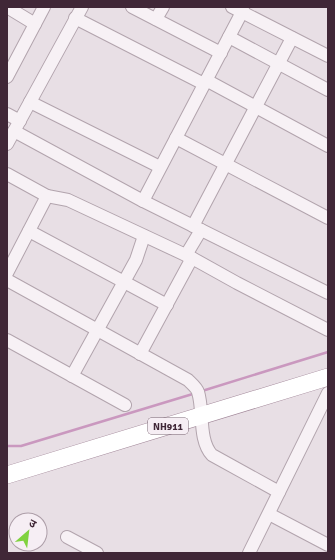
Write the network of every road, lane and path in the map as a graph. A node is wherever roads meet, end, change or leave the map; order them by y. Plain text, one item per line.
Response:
1 (44, 7) edge
2 (82, 7) edge
3 (132, 7) edge
4 (163, 7) edge
5 (7, 8) edge
6 (239, 9) edge
7 (76, 18) junction
8 (156, 19) junction
9 (35, 24) junction
10 (229, 37) junction
11 (292, 38) junction
12 (221, 53) junction
13 (328, 56) edge
14 (279, 63) junction
15 (7, 77) edge
16 (205, 82) junction
17 (328, 90) edge
18 (30, 102) junction
19 (256, 107) junction
20 (7, 114) edge
21 (17, 126) junction
22 (176, 138) junction
23 (7, 144) edge
24 (328, 146) edge
25 (226, 164) junction
26 (160, 167) junction
27 (7, 174) edge
28 (47, 196) junction
29 (143, 201) junction
30 (328, 218) edge
31 (197, 228) junction
32 (29, 231) junction
33 (144, 236) junction
34 (189, 257) junction
35 (7, 273) edge
36 (7, 280) edge
37 (124, 282) junction
38 (328, 293) edge
39 (167, 306) junction
40 (97, 330) junction
41 (328, 330) edge
42 (7, 340) edge
43 (140, 354) junction
44 (72, 376) junction
45 (328, 377) edge
46 (328, 393) edge
47 (125, 406) dead end
48 (200, 416) junction
49 (7, 475) edge
50 (280, 492) junction
51 (268, 514) junction
52 (67, 538) dead end
53 (328, 545) edge
54 (97, 553) edge
55 (249, 553) edge

1 - 9 street
2 - 7 street
3 - 8 street
4 - 8 street
5 - 9 street
6 - 10 street
6 - 11 street
7 - 16 street
7 - 18 street
8 - 12 street
9 - 15 street
10 - 12 street
10 - 14 street
11 - 13 street
11 - 14 street
12 - 16 street
14 - 17 street
14 - 19 street
16 - 19 street
16 - 22 street
18 - 21 street
18 - 26 street
19 - 24 street
19 - 25 street
20 - 21 street
21 - 23 street
21 - 29 street
22 - 25 street
22 - 26 street
25 - 30 street
25 - 31 street
26 - 29 street
27 - 28 street
28 - 32 street
28 - 33 street
29 - 31 street
31 - 34 street
31 - 38 street
32 - 35 street
32 - 37 street
33 - 34 street
33 - 37 street
34 - 39 street
34 - 41 street
36 - 40 street
37 - 39 street
37 - 40 street
39 - 43 street
40 - 43 street
40 - 44 street
42 - 44 street
43 - 48 street
44 - 47 street
45 - 48 highway, NH911
46 - 50 street
48 - 49 highway, NH911
48 - 50 street
50 - 51 street
51 - 53 street
51 - 55 street
52 - 54 street

